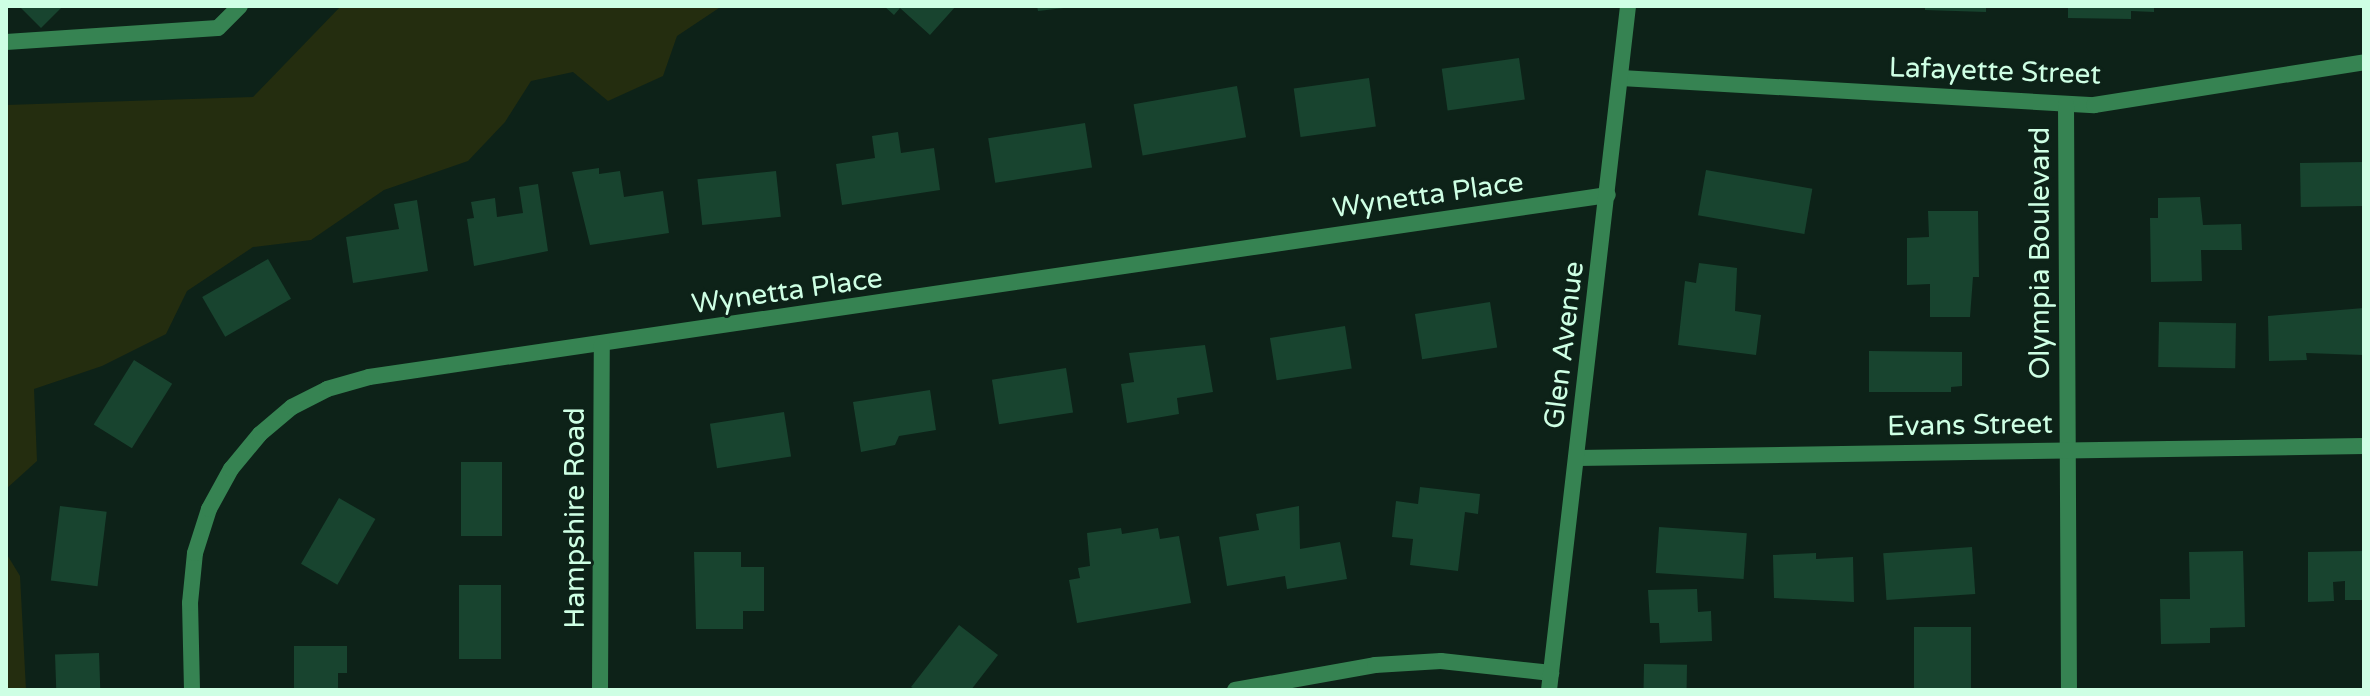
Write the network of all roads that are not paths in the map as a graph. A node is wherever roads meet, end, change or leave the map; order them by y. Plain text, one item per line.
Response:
1 (240, 6) edge
2 (1628, 6) edge
3 (6, 42) edge
4 (2364, 62) edge
5 (1621, 78) junction
6 (2066, 104) junction
7 (1608, 195) junction
8 (602, 345) junction
9 (2364, 446) edge
10 (2068, 450) junction
11 (1577, 458) junction
12 (1550, 682) edge
13 (192, 690) edge
14 (600, 690) edge
15 (1235, 690) edge
16 (2069, 690) edge

1 - 3 street
2 - 5 street, Glen Avenue
4 - 6 street, Lafayette Street
5 - 6 street, Lafayette Street
5 - 7 street, Glen Avenue
6 - 10 street, Olympia Boulevard
7 - 8 street, Wynetta Place
7 - 11 street, Glen Avenue
8 - 13 street, Wynetta Place
8 - 14 street, Hampshire Road
9 - 10 street, Evans Street
10 - 11 street, Evans Street
10 - 16 street, Olympia Boulevard
11 - 12 street, Glen Avenue
12 - 15 street

